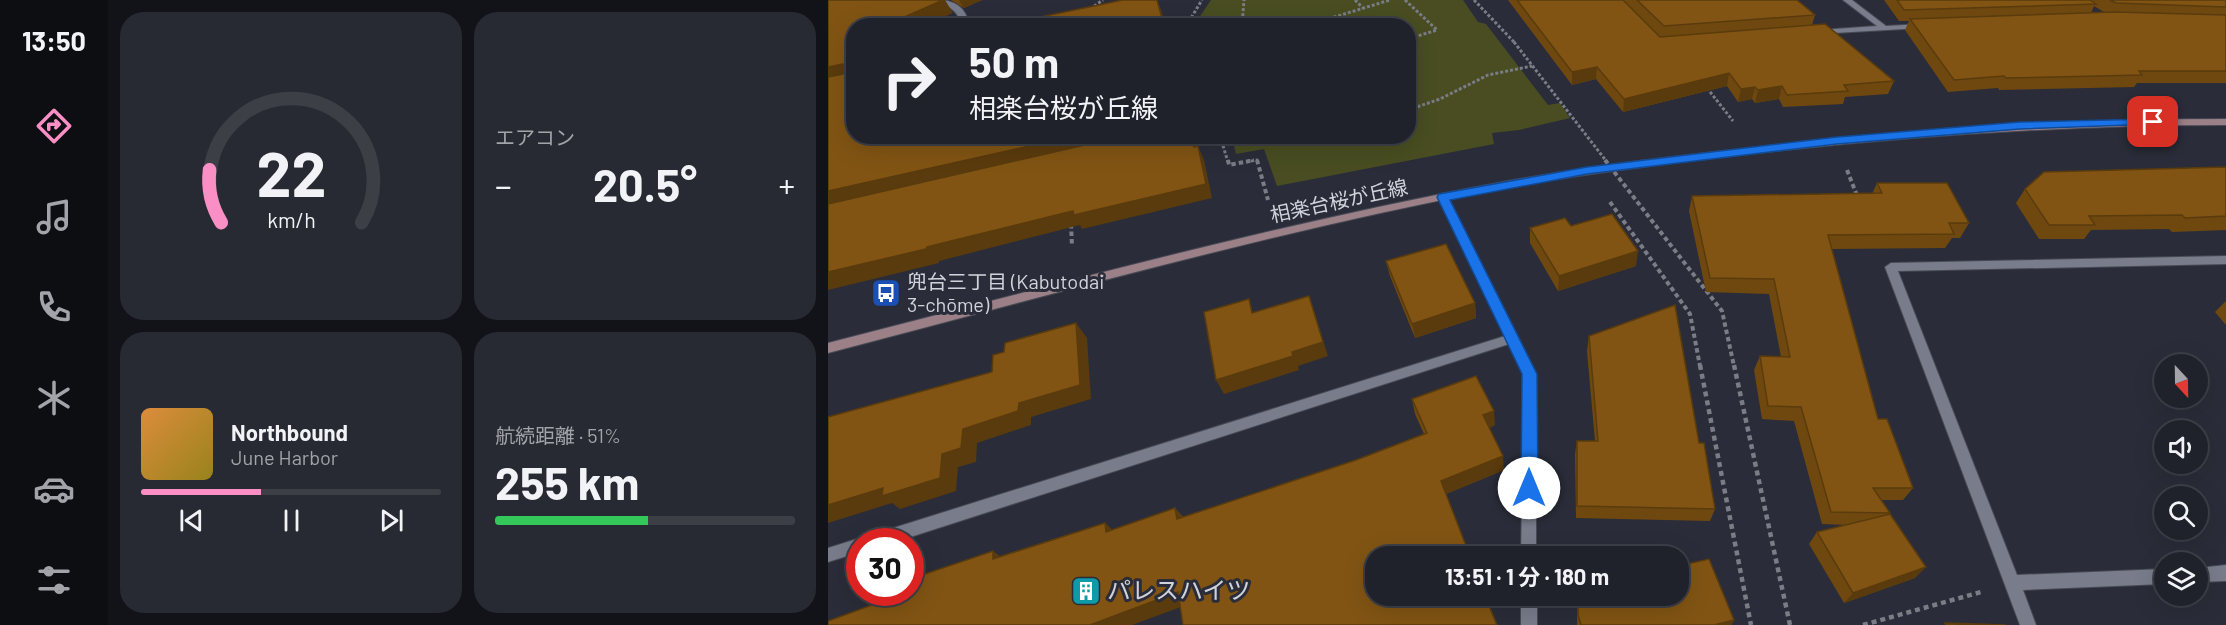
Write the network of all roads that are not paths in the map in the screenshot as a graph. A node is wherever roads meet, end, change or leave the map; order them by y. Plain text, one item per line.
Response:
1 (942, 0) edge
2 (1847, 0) edge
3 (964, 18) edge
4 (1930, 26) edge
5 (1884, 27) junction
6 (1813, 33) edge
7 (2226, 122) edge
8 (1091, 144) edge
9 (1076, 158) edge
10 (1443, 197) junction
11 (2226, 260) edge
12 (1513, 338) junction
13 (828, 348) edge
14 (915, 528) edge
15 (1529, 546) edge
16 (846, 549) edge
17 (828, 555) edge
18 (2226, 573) edge
19 (2208, 574) edge
20 (2154, 576) edge
21 (2012, 583) junction
22 (1529, 606) edge
23 (1529, 625) edge
24 (2028, 625) edge

1 - 3 street
2 - 5 street
4 - 5 street
5 - 6 street
7 - 10 main road, 相楽台桜が丘線
8 - 9 street
10 - 12 street
10 - 13 main road, 相楽台桜が丘線
11 - 21 street
12 - 14 street
12 - 15 street
16 - 17 street
18 - 19 street
20 - 21 street
21 - 24 street
22 - 23 street

